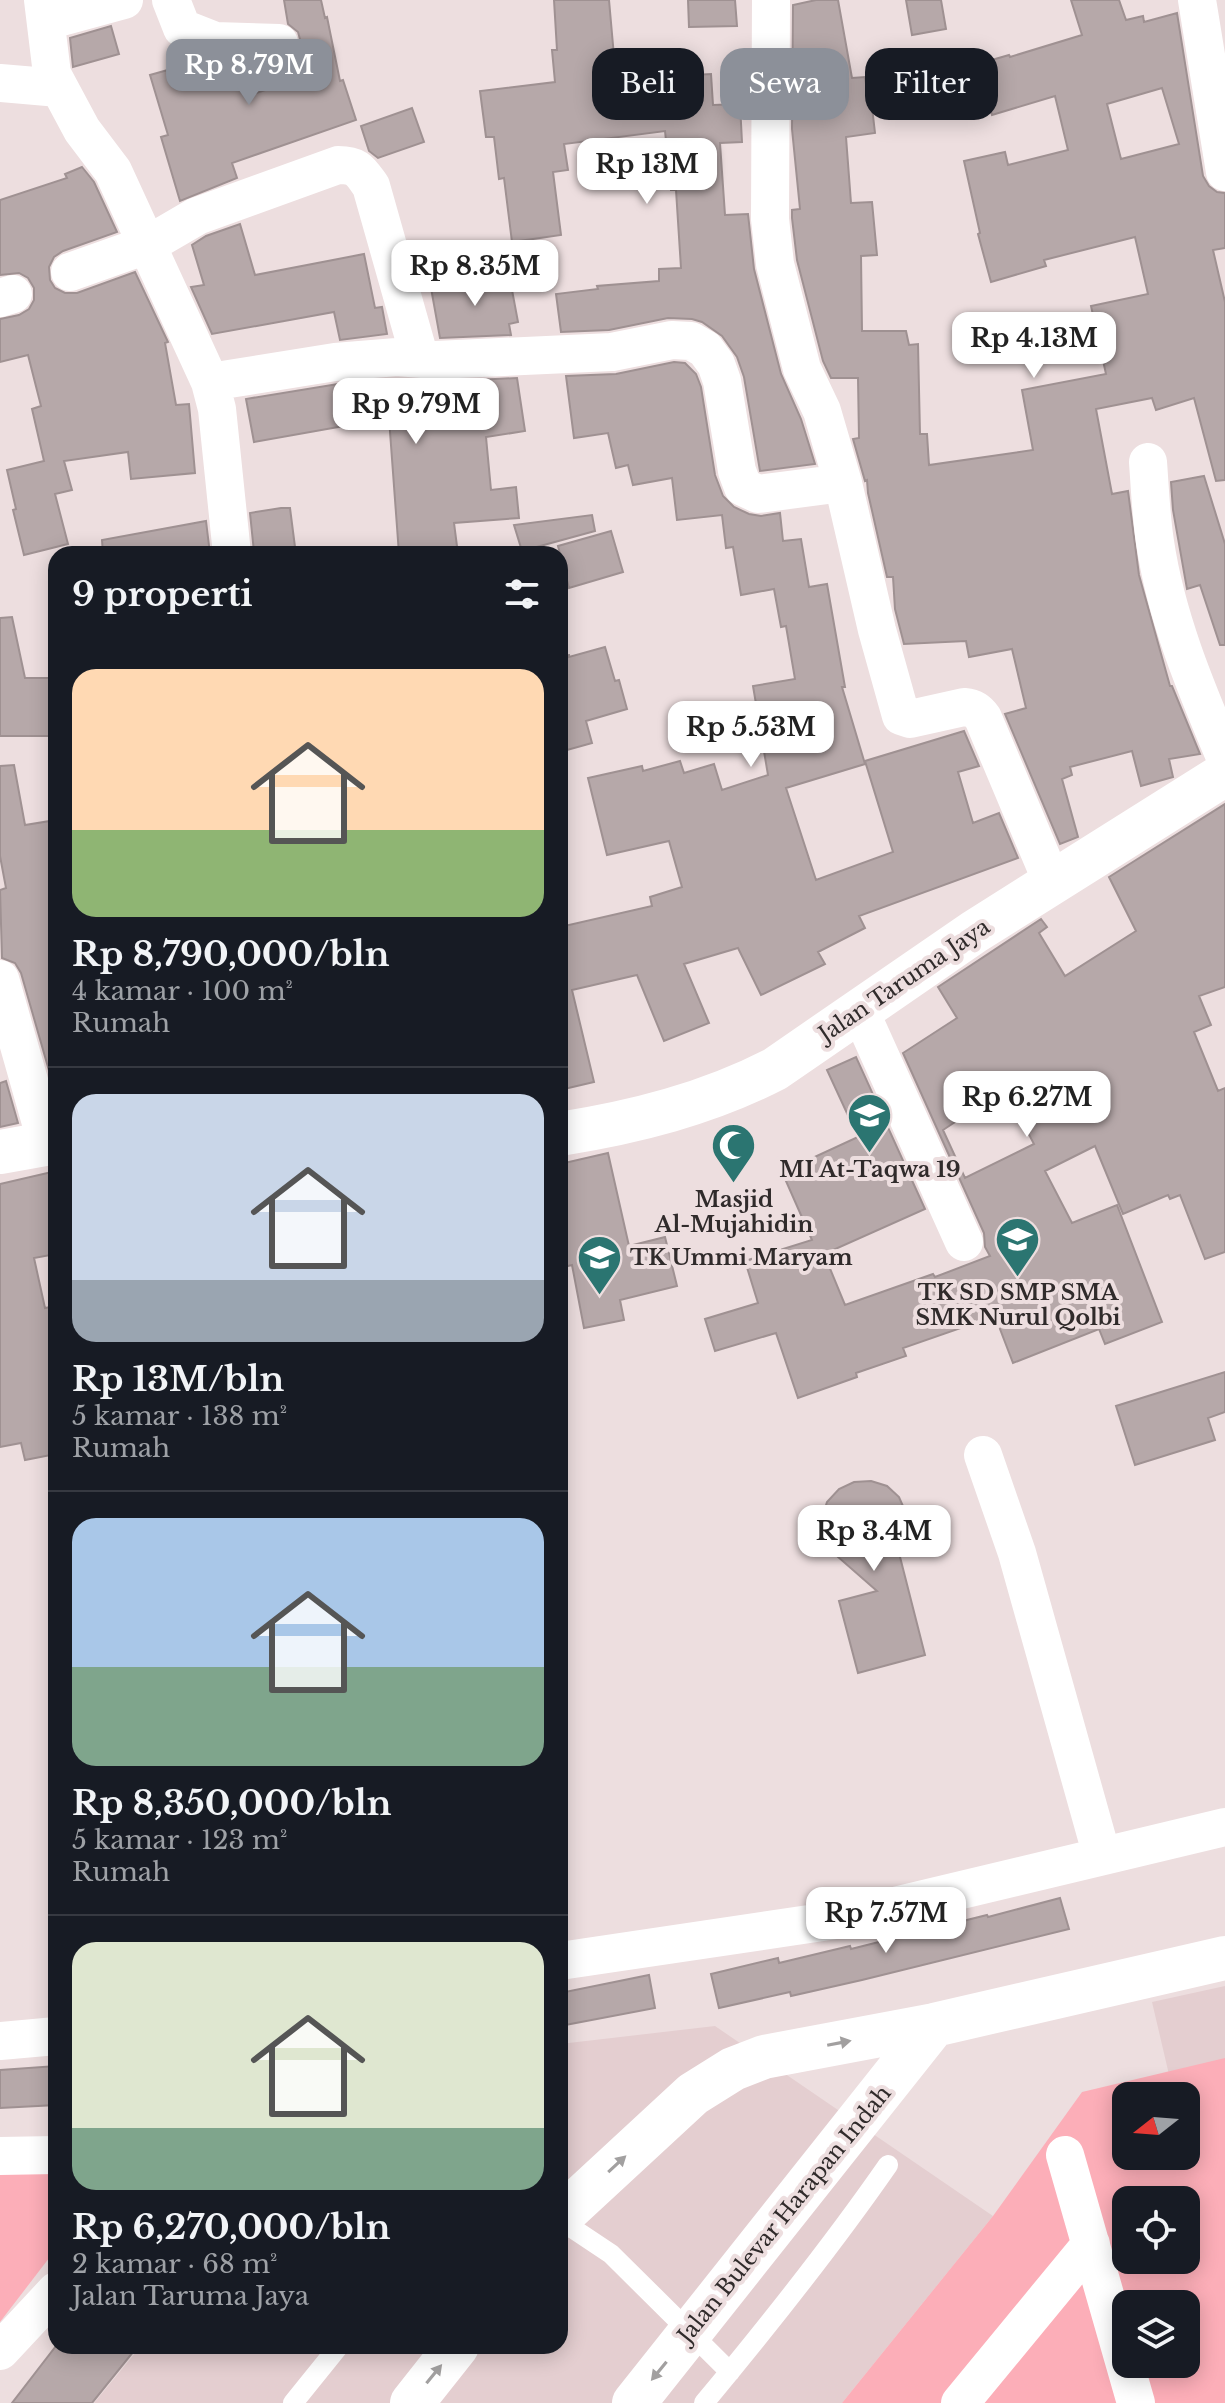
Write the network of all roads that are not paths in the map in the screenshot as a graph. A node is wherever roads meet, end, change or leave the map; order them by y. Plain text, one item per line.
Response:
1 (124, 0) edge
2 (171, 0) edge
3 (771, 0) edge
4 (1197, 0) edge
5 (45, 10) edge
6 (279, 43) dead end
7 (0, 83) edge
8 (59, 88) junction
9 (1225, 172) edge
10 (149, 244) junction
11 (70, 272) dead end
12 (420, 359) junction
13 (210, 382) junction
14 (1148, 462) dead end
15 (843, 483) junction
16 (231, 546) edge
17 (1225, 757) edge
18 (1225, 774) edge
19 (1052, 882) junction
20 (0, 979) edge
21 (859, 1009) junction
22 (568, 1132) edge
23 (48, 1133) edge
24 (48, 1144) edge
25 (0, 1152) edge
26 (964, 1242) dead end
27 (983, 1455) dead end
28 (1225, 1827) edge
29 (1102, 1856) junction
30 (1225, 1958) edge
31 (568, 1960) edge
32 (934, 2025) junction
33 (48, 2037) edge
34 (0, 2041) edge
35 (48, 2155) edge
36 (1065, 2155) dead end
37 (0, 2156) edge
38 (888, 2165) dead end
39 (568, 2211) edge
40 (568, 2224) edge
41 (1091, 2244) junction
42 (48, 2300) edge
43 (690, 2331) junction
44 (0, 2351) edge
45 (333, 2354) edge
46 (451, 2354) edge
47 (730, 2372) junction
48 (990, 2387) edge
49 (293, 2403) edge
50 (412, 2403) edge
51 (634, 2403) edge
52 (704, 2403) edge
53 (960, 2403) edge
54 (1136, 2403) edge

1 - 5 street
2 - 6 street
3 - 15 street
4 - 9 street
5 - 8 street
7 - 8 street
8 - 10 street
10 - 11 street
10 - 12 street
10 - 13 street
12 - 13 street
12 - 15 street
13 - 16 street
14 - 17 street
15 - 19 street
18 - 19 street, Jalan Taruma Jaya
19 - 21 street, Jalan Taruma Jaya
20 - 23 street
21 - 22 street, Jalan Taruma Jaya
21 - 26 street
24 - 25 street
27 - 29 street
28 - 29 street
29 - 31 street
30 - 32 street
39 -> 32 street
32 - 43 street, Jalan Bulevar Harapan Indah
33 - 34 street
35 - 37 street
36 - 41 street
38 - 47 lane
40 - 43 lane
41 - 48 street
41 - 54 street
42 - 44 street
43 - 47 lane
43 -> 51 street, Jalan Bulevar Harapan Indah
45 - 49 lane
50 -> 46 street
47 - 52 lane
48 - 53 street

